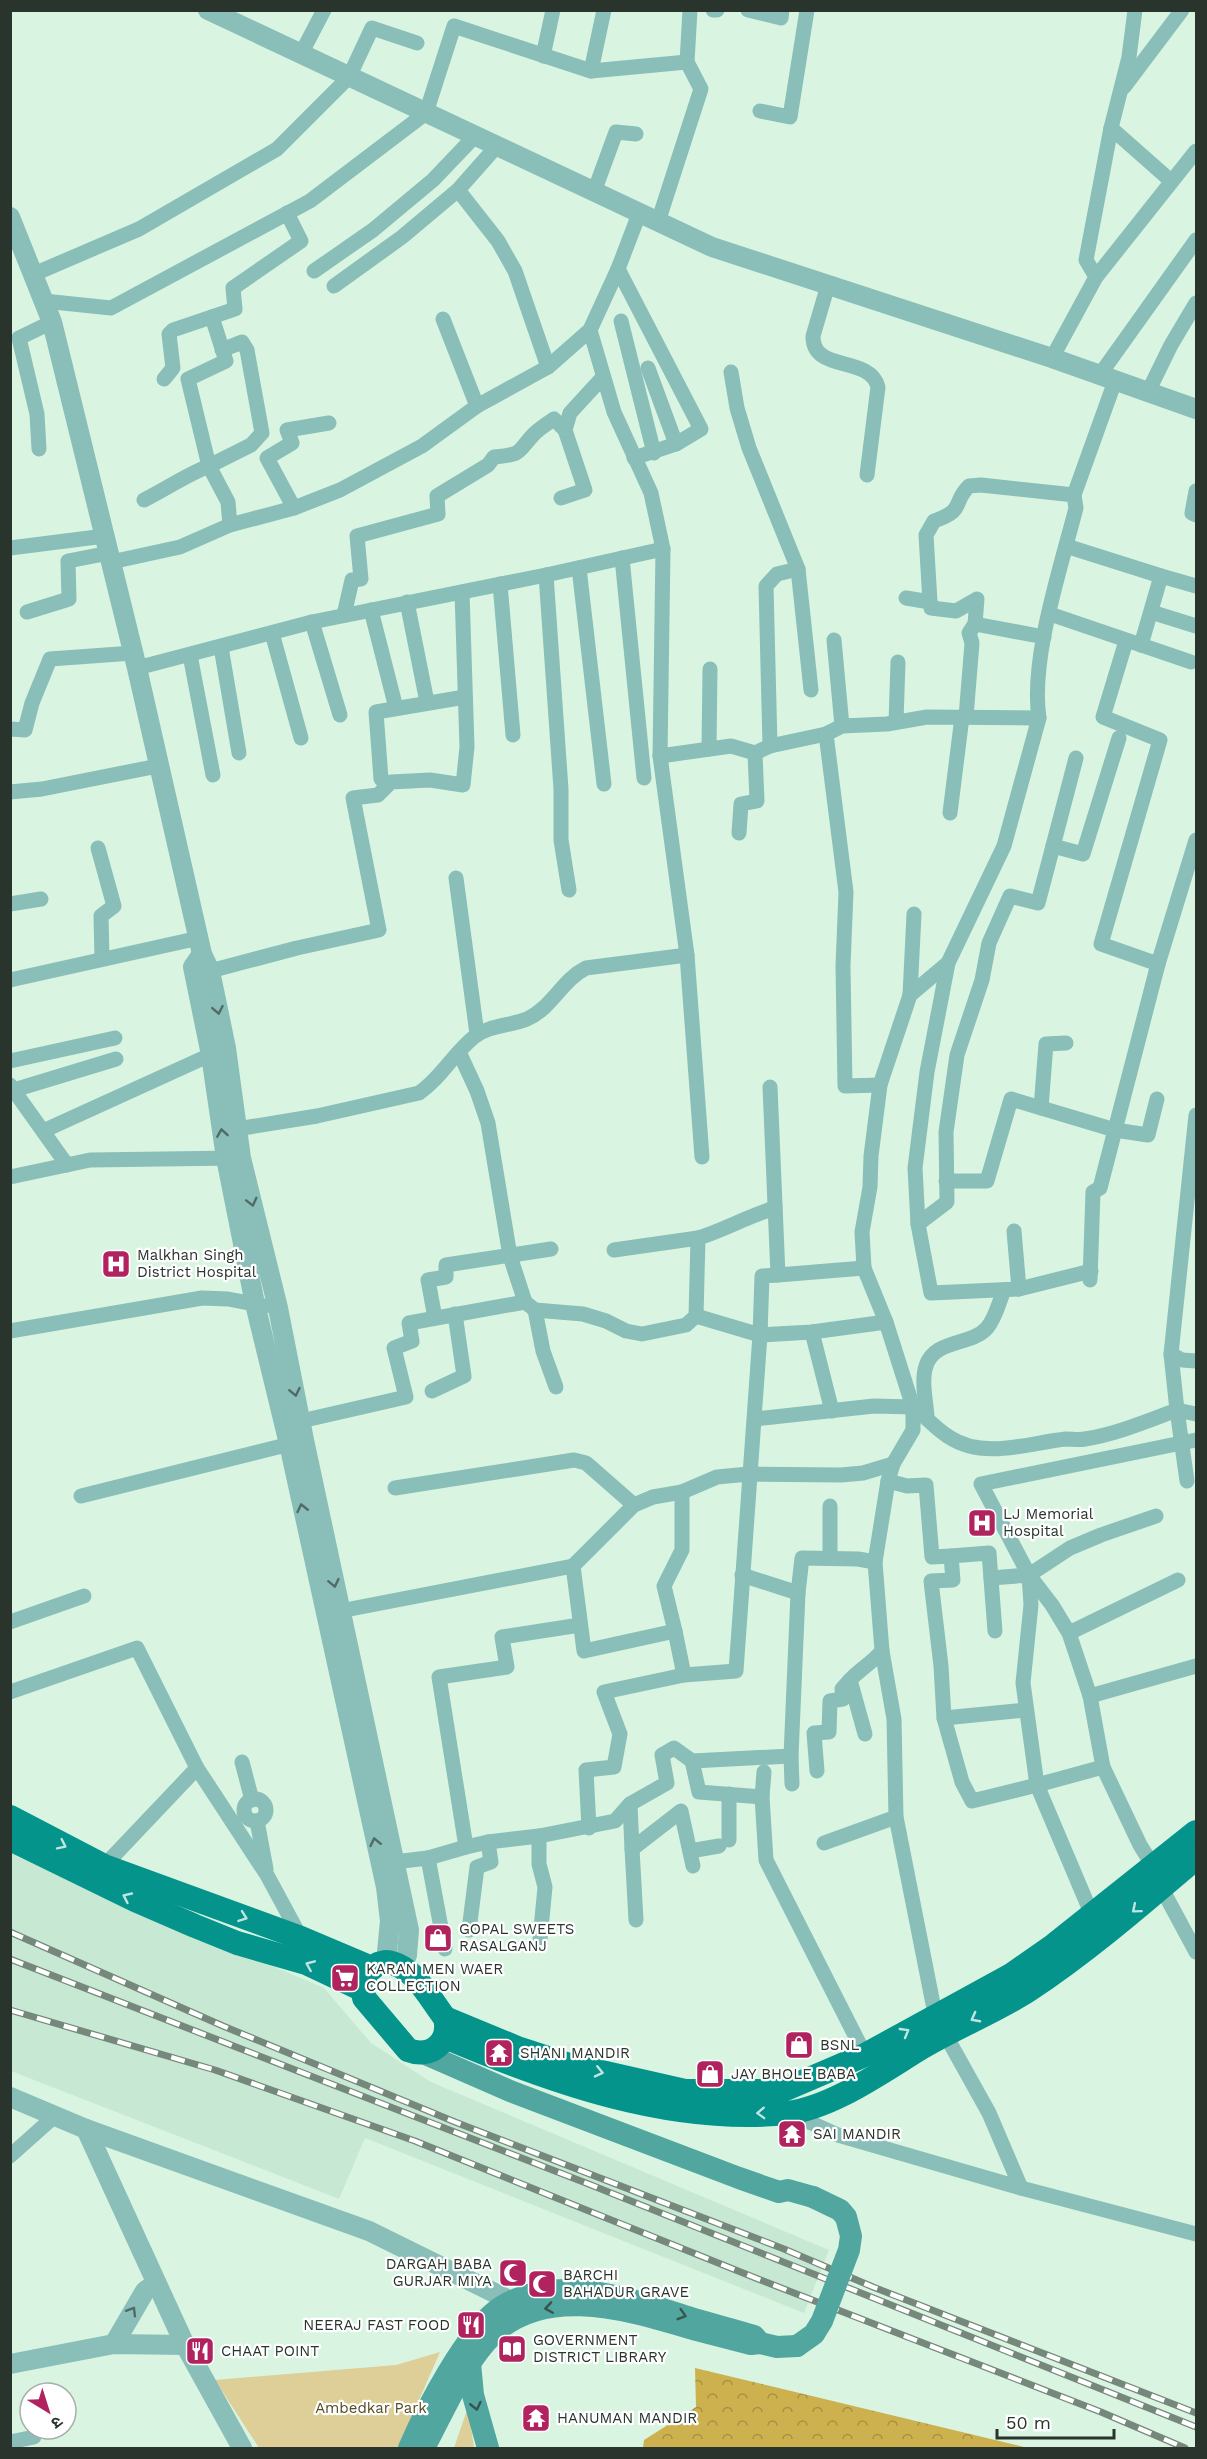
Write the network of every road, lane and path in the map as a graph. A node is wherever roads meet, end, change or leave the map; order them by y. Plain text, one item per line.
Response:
1 (208, 10) edge
2 (324, 10) edge
3 (553, 10) edge
4 (604, 10) edge
5 (690, 10) edge
6 (748, 10) edge
7 (782, 10) edge
8 (807, 10) edge
9 (1135, 10) edge
10 (1182, 10) edge
11 (417, 42) dead end
12 (301, 54) junction
13 (543, 56) junction
14 (687, 62) junction
15 (591, 71) junction
16 (349, 77) junction
17 (1120, 92) junction
18 (760, 111) dead end
19 (426, 113) junction
20 (1111, 128) junction
21 (636, 134) dead end
22 (475, 136) junction
23 (496, 147) junction
24 (1197, 151) edge
25 (1171, 180) junction
26 (458, 190) junction
27 (594, 192) junction
28 (287, 213) junction
29 (639, 214) junction
30 (10, 217) edge
31 (658, 222) junction
32 (1197, 240) edge
33 (16, 246) edge
34 (618, 269) junction
35 (314, 271) dead end
36 (33, 274) junction
37 (1096, 277) junction
38 (828, 285) junction
39 (334, 286) dead end
40 (44, 301) junction
41 (1197, 303) edge
42 (212, 317) junction
43 (443, 319) dead end
44 (52, 321) junction
45 (621, 321) dead end
46 (590, 330) junction
47 (222, 350) junction
48 (1052, 358) junction
49 (26, 366) junction
50 (548, 367) junction
51 (648, 368) dead end
52 (10, 369) edge
53 (731, 372) dead end
54 (603, 377) junction
55 (164, 379) dead end
56 (1107, 379) junction
57 (1148, 392) junction
58 (477, 406) junction
59 (1197, 409) edge
60 (329, 423) dead end
61 (565, 430) junction
62 (676, 444) junction
63 (39, 449) dead end
64 (654, 453) junction
65 (634, 458) junction
66 (209, 466) junction
67 (867, 475) dead end
68 (1197, 490) edge
69 (1074, 495) junction
70 (561, 498) dead end
71 (144, 500) dead end
72 (294, 508) junction
73 (1197, 514) edge
74 (230, 525) junction
75 (1066, 546) junction
76 (10, 548) edge
77 (663, 549) junction
78 (108, 550) junction
79 (622, 558) junction
80 (579, 568) junction
81 (798, 569) junction
82 (546, 576) junction
83 (1161, 576) junction
84 (500, 584) junction
85 (1197, 586) edge
86 (462, 592) junction
87 (906, 598) dead end
88 (407, 602) junction
89 (930, 602) junction
90 (371, 610) junction
91 (27, 612) dead end
92 (1151, 612) junction
93 (1050, 614) junction
94 (344, 615) junction
95 (312, 621) junction
96 (975, 624) junction
97 (1197, 626) edge
98 (272, 633) junction
99 (1044, 637) junction
100 (834, 640) dead end
101 (1126, 641) junction
102 (1142, 645) junction
103 (221, 647) junction
104 (190, 655) junction
105 (135, 660) junction
106 (898, 662) dead end
107 (1191, 662) dead end
108 (710, 669) dead end
109 (811, 690) dead end
110 (465, 697) junction
111 (427, 702) junction
112 (396, 708) junction
113 (340, 715) dead end
114 (964, 717) junction
115 (1039, 718) junction
116 (897, 722) junction
117 (842, 726) junction
118 (10, 729) edge
119 (826, 734) junction
120 (513, 735) dead end
121 (301, 738) dead end
122 (1119, 738) dead end
123 (770, 746) junction
124 (709, 749) junction
125 (239, 753) dead end
126 (755, 753) junction
127 (660, 756) junction
128 (1076, 758) dead end
129 (158, 766) junction
130 (213, 775) dead end
131 (644, 778) dead end
132 (381, 779) dead end
133 (604, 784) dead end
134 (10, 792) edge
135 (950, 813) dead end
136 (739, 833) dead end
137 (1197, 840) edge
138 (1053, 846) junction
139 (98, 848) dead end
140 (456, 878) dead end
141 (568, 890) dead end
142 (41, 899) dead end
143 (10, 904) edge
144 (914, 914) dead end
145 (204, 954) junction
146 (687, 955) junction
147 (102, 958) junction
148 (948, 963) junction
149 (1158, 964) junction
150 (12, 976) edge
151 (910, 995) junction
152 (477, 1034) junction
153 (115, 1038) dead end
154 (1066, 1043) dead end
155 (218, 1052) junction
156 (459, 1052) junction
157 (116, 1059) dead end
158 (10, 1061) edge
159 (879, 1085) junction
160 (12, 1087) edge
161 (770, 1087) dead end
162 (1157, 1099) dead end
163 (1041, 1108) junction
164 (1197, 1115) edge
165 (237, 1129) junction
166 (1114, 1130) junction
167 (43, 1131) junction
168 (1195, 1149) edge
169 (702, 1157) dead end
170 (233, 1158) junction
171 (67, 1165) junction
172 (10, 1177) edge
173 (946, 1181) junction
174 (775, 1208) junction
175 (918, 1224) junction
176 (1014, 1231) dead end
177 (698, 1238) junction
178 (550, 1249) dead end
179 (614, 1250) dead end
180 (510, 1256) junction
181 (864, 1268) junction
182 (778, 1275) junction
183 (1012, 1289) junction
184 (255, 1304) junction
185 (530, 1306) junction
186 (278, 1308) junction
187 (455, 1314) junction
188 (696, 1316) junction
189 (435, 1318) junction
190 (886, 1322) junction
191 (10, 1331) edge
192 (812, 1332) junction
193 (760, 1335) junction
194 (1171, 1354) junction
195 (1197, 1361) edge
196 (556, 1388) dead end
197 (432, 1391) dead end
198 (914, 1407) junction
199 (1177, 1410) junction
200 (832, 1411) junction
201 (1197, 1414) edge
202 (927, 1417) junction
203 (755, 1419) junction
204 (298, 1435) junction
205 (1189, 1442) edge
206 (893, 1464) junction
207 (748, 1474) junction
208 (888, 1481) junction
209 (1187, 1481) dead end
210 (395, 1488) dead end
211 (682, 1492) junction
212 (81, 1496) dead end
213 (634, 1505) junction
214 (830, 1506) dead end
215 (1156, 1516) dead end
216 (951, 1556) junction
217 (830, 1558) junction
218 (875, 1562) junction
219 (573, 1566) junction
220 (742, 1575) junction
221 (1029, 1575) junction
222 (991, 1578) junction
223 (1178, 1580) dead end
224 (798, 1593) junction
225 (84, 1596) dead end
226 (340, 1611) junction
227 (10, 1622) edge
228 (580, 1625) junction
229 (995, 1631) dead end
230 (675, 1632) junction
231 (1069, 1633) junction
232 (882, 1651) junction
233 (1197, 1666) edge
234 (684, 1675) junction
235 (850, 1680) junction
236 (10, 1692) edge
237 (1090, 1696) junction
238 (1026, 1710) junction
239 (944, 1718) junction
240 (865, 1734) dead end
241 (791, 1756) junction
242 (692, 1761) junction
243 (242, 1762) dead end
244 (1103, 1767) junction
245 (197, 1768) junction
246 (817, 1771) dead end
247 (764, 1772) dead end
248 (792, 1784) dead end
249 (1037, 1785) junction
250 (729, 1794) junction
251 (762, 1797) junction
252 (630, 1804) junction
253 (10, 1817) edge
254 (896, 1817) junction
255 (589, 1827) junction
256 (1197, 1832) edge
257 (539, 1836) junction
258 (10, 1839) edge
259 (488, 1842) junction
260 (824, 1843) dead end
261 (466, 1847) junction
262 (632, 1848) junction
263 (690, 1851) junction
264 (428, 1858) junction
265 (1197, 1858) edge
266 (394, 1862) junction
267 (104, 1866) junction
268 (693, 1866) dead end
269 (267, 1875) junction
270 (1157, 1877) junction
271 (1092, 1915) junction
272 (636, 1920) dead end
273 (470, 1930) dead end
274 (301, 1938) junction
275 (540, 1940) dead end
276 (445, 1948) dead end
277 (1197, 1952) edge
278 (381, 1972) junction
279 (940, 2024) junction
280 (438, 2039) junction
281 (865, 2055) junction
282 (10, 2097) edge
283 (789, 2112) junction
284 (56, 2115) junction
285 (86, 2129) junction
286 (10, 2156) edge
287 (1021, 2188) junction
288 (1197, 2234) edge
289 (156, 2283) junction
290 (513, 2302) junction
291 (760, 2343) junction
292 (114, 2344) junction
293 (185, 2345) junction
294 (470, 2363) junction
295 (10, 2364) edge
296 (242, 2448) edge
297 (409, 2448) edge
298 (424, 2448) edge
299 (488, 2448) edge

1 - 12 street
2 - 12 street
3 - 13 street
4 - 15 street
5 - 14 street
6 - 7 street
8 - 18 street
9 - 17 street
10 - 17 street
11 - 16 street
12 - 16 street
13 - 15 street
13 - 19 street
14 - 15 street
14 - 31 street
16 - 19 street
16 - 36 street
17 - 20 street
19 - 22 street
19 - 28 street
20 - 25 street
20 - 37 street
21 - 27 street
22 - 23 street
22 - 35 street
23 - 26 street
23 - 27 street
24 - 25 street
25 - 37 street
26 - 39 street
26 - 50 street
27 - 29 street
28 - 40 street
28 - 42 street
29 - 31 street
29 - 34 street
30 - 33 street
31 - 38 street
32 - 56 street
33 - 36 street
34 - 46 street
34 - 62 street
36 - 40 street
37 - 48 street
38 - 48 street
38 - 67 street
40 - 44 street
41 - 57 street
42 - 47 street
42 - 55 street
43 - 58 street
44 - 49 street
44 - 78 street
45 - 64 street
46 - 50 street
46 - 54 street
47 - 66 street
47 - 66 street
48 - 56 street
49 - 52 street
49 - 63 street
50 - 58 street
51 - 62 street
53 - 81 street
54 - 61 street
54 - 65 street
56 - 57 street
56 - 69 street
57 - 59 street
58 - 72 street
60 - 72 street
61 - 70 street
61 - 94 street
62 - 64 street
64 - 65 street
65 - 77 street
66 - 71 street
66 - 74 street
68 - 73 street
69 - 75 street
69 - 89 street
72 - 74 street
74 - 78 street
75 - 83 street
75 - 93 street
76 - 78 street
77 - 79 street
77 - 127 street
78 - 91 street
78 - 105 street
79 - 80 street
79 - 131 street
80 - 82 street
80 - 133 street
81 - 109 street
81 - 123 street
82 - 84 street
82 - 141 street
83 - 85 street
83 - 92 street
84 - 86 street
84 - 120 street
86 - 88 street
86 - 110 street
87 - 89 street
88 - 90 street
88 - 111 street
89 - 96 street
90 - 94 street
90 - 112 street
92 - 97 street
92 - 102 street
93 - 99 street
93 - 101 street
94 - 95 street
95 - 98 street
95 - 113 street
96 - 99 street
96 - 114 street
98 - 103 street
98 - 121 street
99 - 115 street
100 - 117 street
101 - 102 street
101 - 149 street
102 - 107 street
103 - 104 street
103 - 125 street
104 - 105 street
104 - 130 street
105 - 118 street
105 - 129 street
106 - 116 street
108 - 124 street
110 - 111 street
110 - 145 street
111 - 112 street
112 - 132 street
114 - 115 street
114 - 116 street
114 - 135 street
115 - 148 street
116 - 117 street
117 - 119 street
119 - 123 street
119 - 159 street
122 - 138 street
123 - 126 street
124 - 126 street
124 - 127 street
126 - 136 street
127 - 146 street
128 - 138 street
129 - 134 street
129 - 145 street
137 - 149 street
138 - 173 street
139 - 147 street
140 - 152 street
142 - 143 street
144 - 151 street
145 - 147 street
145 - 155 street
146 - 152 street
146 - 169 street
147 - 150 street
148 - 151 street
148 - 175 street
149 - 166 street
151 - 159 street
152 - 156 street
153 - 158 street
154 - 163 street
155 - 165 street
155 - 167 street
170 -> 155 street
156 - 165 street
156 - 180 street
157 - 160 street
159 - 181 street
160 - 167 street
161 - 174 street
162 - 166 street
163 - 166 street
163 - 173 street
164 - 168 street
165 - 170 street
166 - 183 street
167 - 171 street
168 - 194 street
170 - 171 street
170 - 184 street
170 -> 186 street
171 - 172 street
173 - 175 street
174 - 177 street
174 - 182 street
175 - 183 street
176 - 183 street
177 - 179 street
177 - 188 street
178 - 180 street
180 - 185 street
180 - 189 street
181 - 182 street
181 - 190 street
182 - 193 street
183 - 202 street
184 - 186 street
184 - 191 street
184 - 204 street
185 - 187 street
185 - 188 street
185 - 196 street
186 -> 204 street
187 - 189 street
187 - 197 street
188 - 193 street
189 - 204 street
190 - 192 street
190 - 198 street
192 - 193 street
192 - 200 street
193 - 203 street
194 - 195 street
194 - 199 street
198 - 200 street
198 - 202 street
198 - 206 street
199 - 201 street
199 - 202 street
199 - 205 street
200 - 203 street
203 - 207 street
204 - 212 street
204 -> 226 street
278 -> 204 street
205 - 209 street
205 - 221 street
206 - 207 street
206 - 208 street
207 - 211 street
207 - 220 street
208 - 216 street
208 - 218 street
210 - 213 street
211 - 213 street
211 - 230 street
213 - 219 street
214 - 217 street
215 - 221 street
216 - 222 street
216 - 239 street
217 - 218 street
217 - 224 street
218 - 232 street
219 - 226 street
219 - 228 street
220 - 224 street
220 - 234 street
221 - 222 street
221 - 231 street
221 - 238 street
222 - 229 street
223 - 231 street
224 - 241 street
225 - 227 street
226 - 266 street
228 - 230 street
228 - 261 street
230 - 234 street
231 - 237 street
232 - 235 street
232 - 254 street
233 - 237 street
234 - 255 street
235 - 240 street
235 - 246 street
236 - 245 street
237 - 244 street
238 - 239 street
238 - 249 street
239 - 249 street
241 - 242 street
241 - 248 street
242 - 250 street
242 - 252 street
243 - 269 street
244 - 249 street
244 - 270 street
245 - 267 street
245 - 269 street
247 - 251 street
249 - 271 street
250 - 251 street
250 - 263 street
251 - 281 street
252 - 255 street
252 - 262 street
253 -> 267 main road
254 - 260 street
254 - 279 street
255 - 257 street
256 - 270 main road
257 - 259 street
257 - 275 street
278 -> 258 main road
259 - 261 street
259 - 273 street
261 - 264 street
262 - 263 street
262 - 272 street
263 - 268 street
264 - 266 street
264 - 276 street
265 - 270 main road
266 - 278 street
267 -> 274 main road
269 - 274 street
270 - 271 main road
270 - 277 street
270 -> 279 main road
271 - 279 main road
274 - 278 main road
278 - 280 main road
278 - 280 main road
281 -> 279 main road
279 - 283 main road
279 - 287 street
280 -> 281 main road
283 -> 280 main road
280 - 291 main road, bridge
282 - 284 street
283 - 287 street
284 - 285 street
284 - 286 street
285 - 289 street
285 - 290 street
287 - 288 street
292 -> 289 street
289 - 293 street
290 -> 291 main road
290 - 297 main road
291 -> 294 main road
292 - 293 street
292 - 295 street
293 - 296 street
294 - 298 main road
294 -> 299 main road

